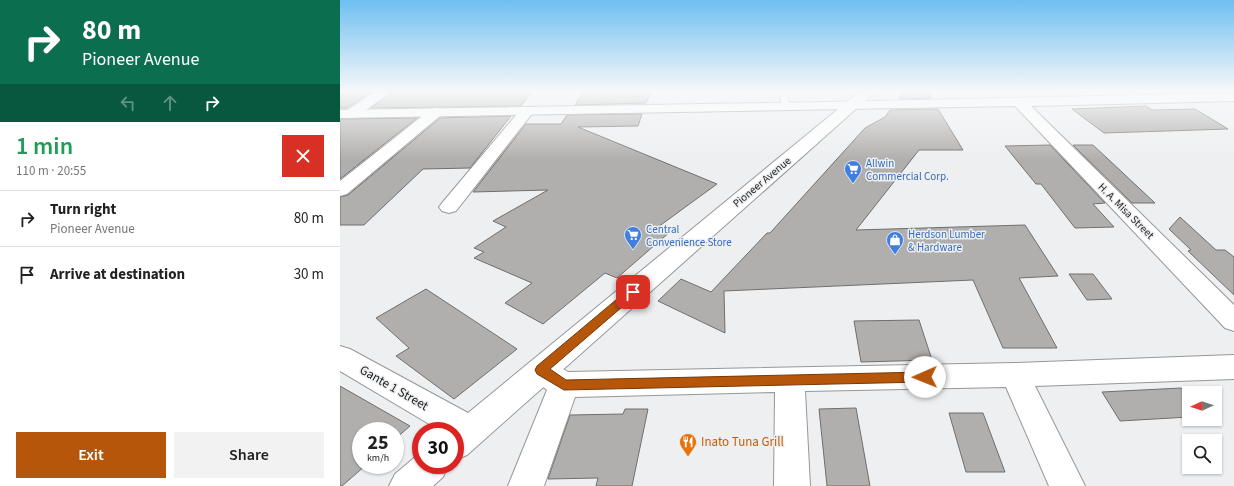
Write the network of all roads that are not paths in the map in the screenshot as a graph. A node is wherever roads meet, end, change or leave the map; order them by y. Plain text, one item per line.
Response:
1 (433, 115) edge
2 (524, 115) edge
3 (843, 115) edge
4 (1031, 115) edge
5 (340, 190) edge
6 (449, 207) dead end
7 (1234, 321) edge
8 (340, 357) edge
9 (1234, 367) edge
10 (1015, 375) junction
11 (552, 378) junction
12 (790, 379) junction
13 (439, 422) edge
14 (464, 436) edge
15 (421, 474) edge
16 (407, 486) edge
17 (526, 486) edge
18 (792, 486) edge
19 (1067, 486) edge

1 - 5 main road
2 - 6 main road
3 - 11 main road, Pioneer Avenue
4 - 7 main road, H. A. Misa Street
8 - 13 main road, Gante 1 Street
9 - 10 main road
10 - 12 main road
10 - 19 main road
11 - 12 main road
11 - 14 main road, Pioneer Avenue
11 - 17 main road
12 - 18 main road
15 - 16 main road

